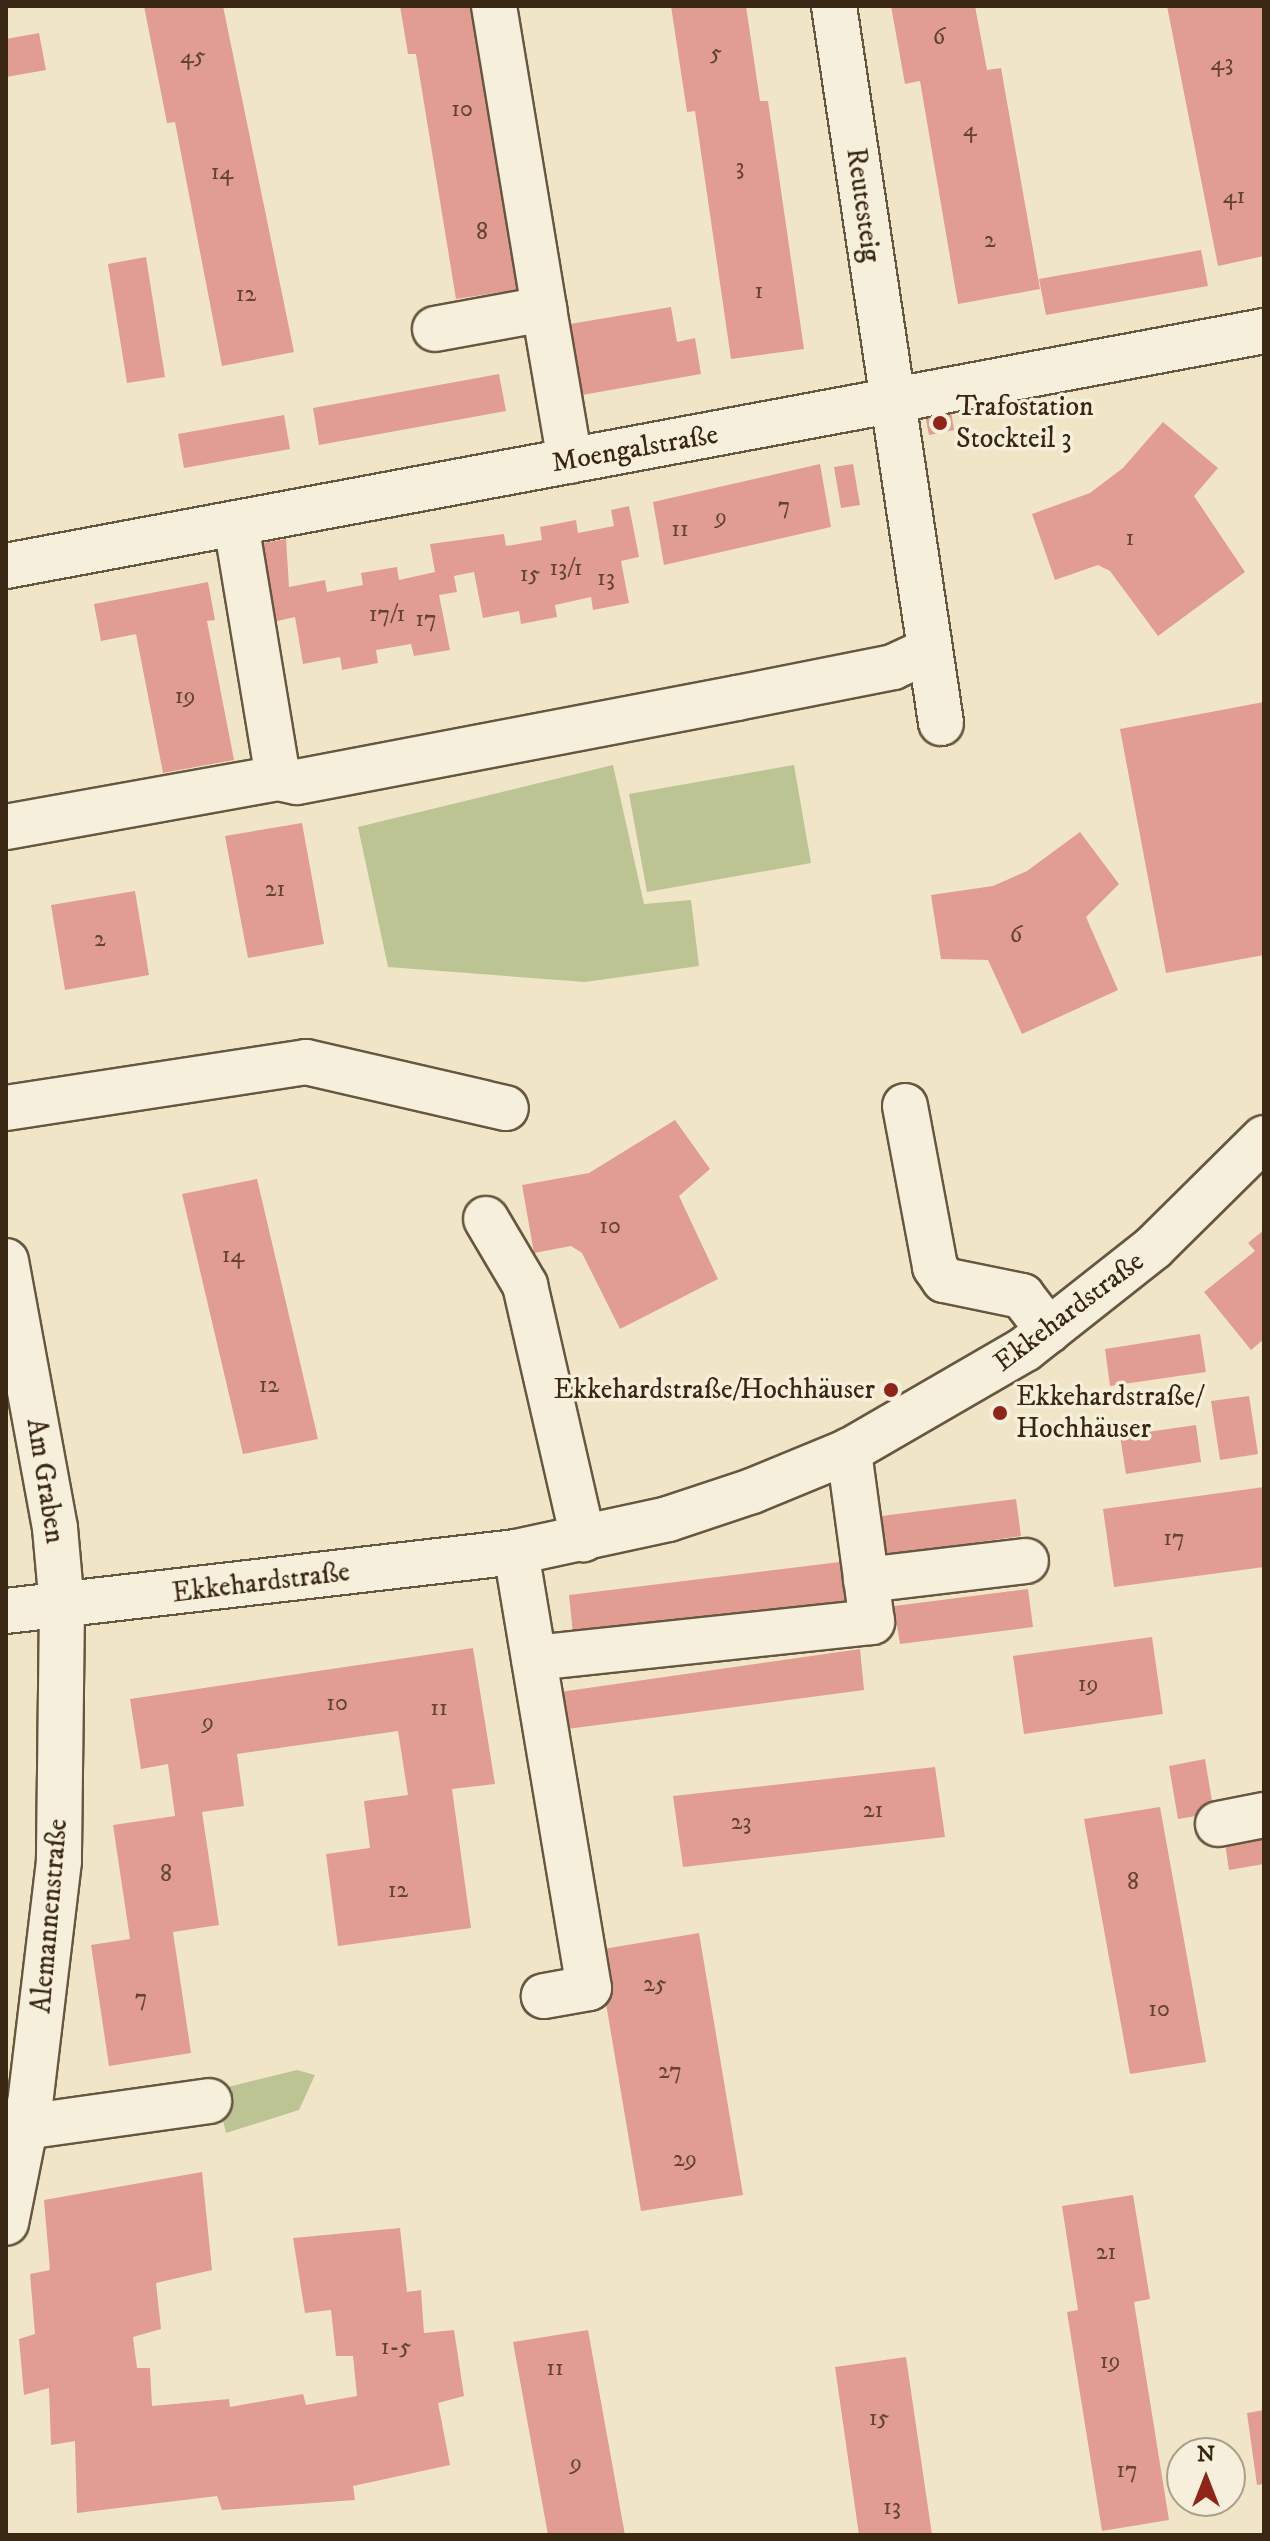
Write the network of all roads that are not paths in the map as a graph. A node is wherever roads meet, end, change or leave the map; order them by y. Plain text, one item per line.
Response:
1 (494, 6) edge
2 (834, 6) edge
3 (544, 309) junction
4 (435, 329) dead end
5 (1264, 331) edge
6 (891, 404) junction
7 (570, 461) junction
8 (236, 524) junction
9 (6, 566) edge
10 (929, 650) junction
11 (941, 723) dead end
12 (278, 778) junction
13 (6, 827) edge
14 (905, 1106) dead end
15 (6, 1108) edge
16 (506, 1108) dead end
17 (1264, 1138) edge
18 (486, 1219) dead end
19 (6, 1261) edge
20 (1049, 1331) junction
21 (849, 1451) junction
22 (583, 1539) junction
23 (516, 1552) junction
24 (1026, 1561) dead end
25 (866, 1580) junction
26 (62, 1607) junction
27 (6, 1611) edge
28 (534, 1658) junction
29 (1264, 1815) edge
30 (1218, 1824) dead end
31 (544, 1996) dead end
32 (209, 2101) dead end
33 (25, 2127) junction
34 (6, 2223) edge

1 - 3 street
2 - 6 street, Reutesteig
3 - 4 street
3 - 7 street
5 - 6 street, Moengalstraße
6 - 7 street, Moengalstraße
6 - 10 street, Reutesteig
7 - 8 street, Moengalstraße
8 - 9 street, Moengalstraße
8 - 12 street
10 - 11 street, Reutesteig
10 - 12 street
12 - 13 street
14 - 20 street
15 - 16 street
17 - 20 street, Ekkehardstraße
18 - 22 street
19 - 26 street, Am Graben
20 - 21 street, Ekkehardstraße
21 - 22 street, Ekkehardstraße
21 - 25 street
22 - 23 street, Ekkehardstraße
23 - 26 street, Ekkehardstraße
23 - 28 street
24 - 25 street
25 - 28 street
26 - 27 street, Ekkehardstraße
26 - 33 street, Alemannenstraße
28 - 31 street
29 - 30 street
32 - 33 street
33 - 34 street, Alemannenstraße

